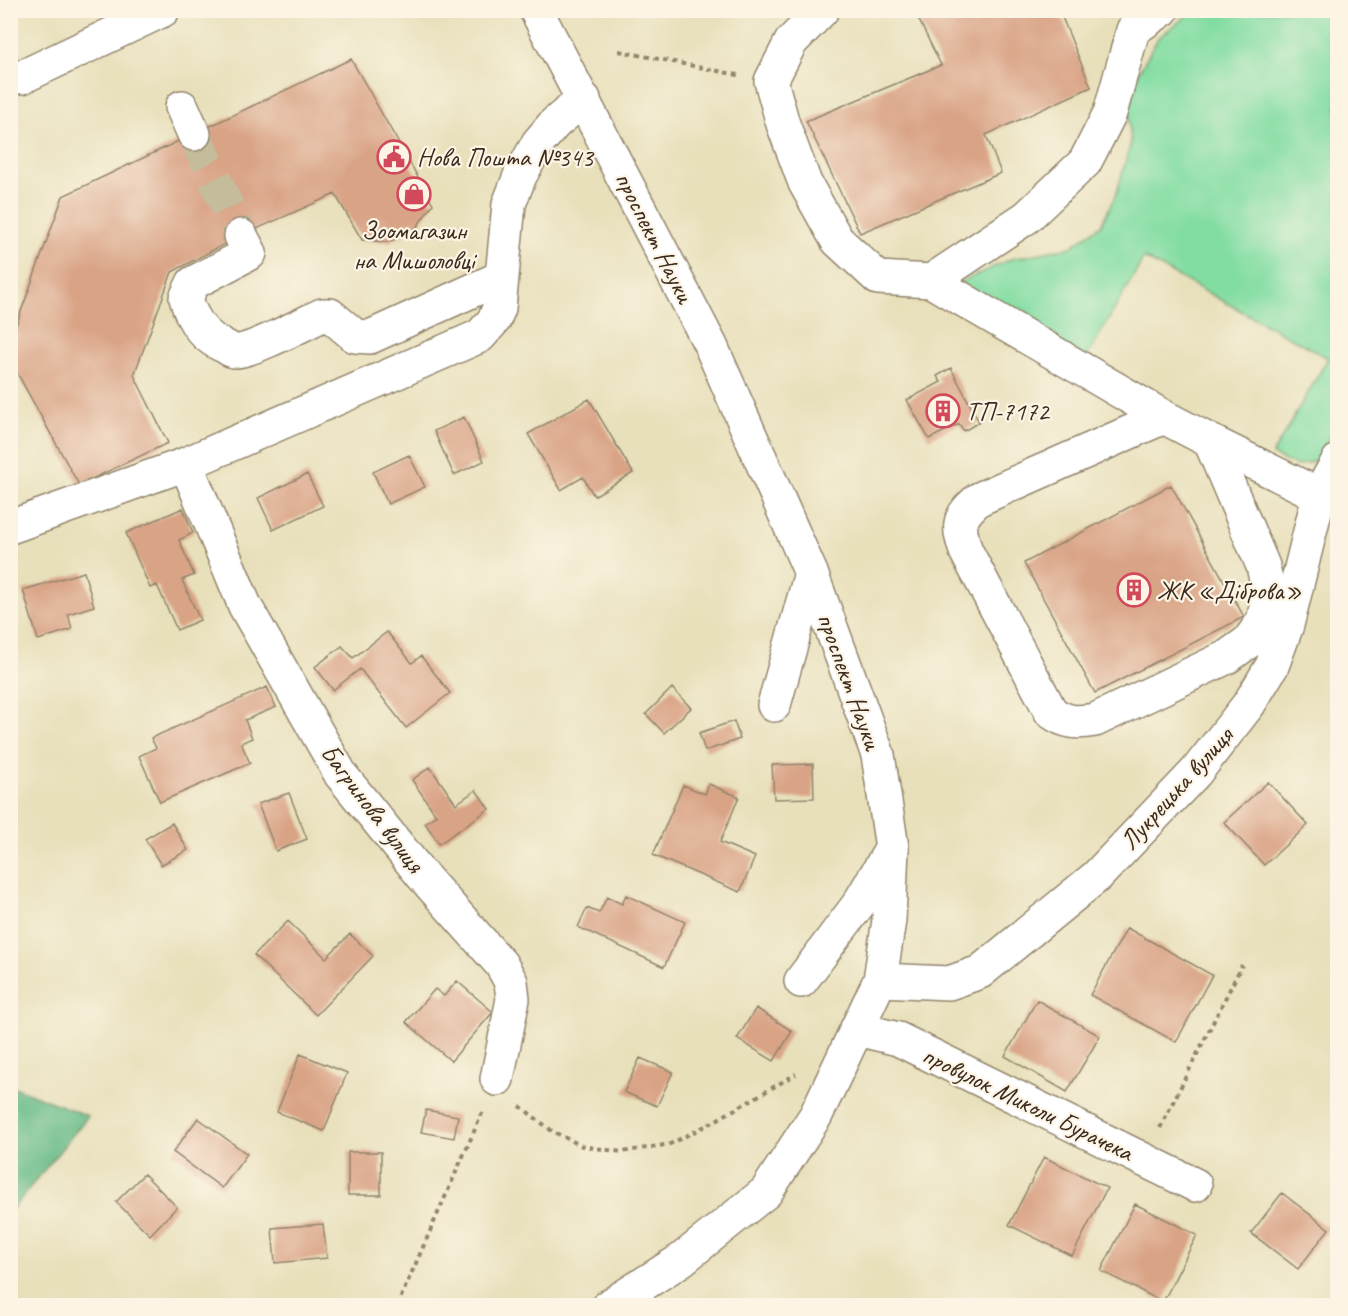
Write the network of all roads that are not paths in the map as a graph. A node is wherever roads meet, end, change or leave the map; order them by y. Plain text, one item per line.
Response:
1 (163, 10) edge
2 (536, 10) edge
3 (822, 10) edge
4 (1162, 10) edge
5 (1126, 20) edge
6 (22, 77) dead end
7 (584, 99) junction
8 (241, 236) tunnel mouth
9 (502, 276) junction
10 (931, 281) junction
11 (1164, 417) junction
12 (1210, 441) junction
13 (1338, 461) edge
14 (186, 464) junction
15 (1319, 495) junction
16 (10, 527) edge
17 (812, 573) junction
18 (774, 705) dead end
19 (892, 848) junction
20 (880, 980) junction
21 (801, 981) dead end
22 (851, 1041) junction
23 (497, 1079) road end
24 (1195, 1185) dead end
25 (609, 1305) edge

1 - 6 street
2 - 7 street, проспект Науки
3 - 10 street
4 - 5 street
5 - 10 street
7 - 9 street
7 - 17 street, проспект Науки
8 - 9 street
9 - 14 street
10 - 11 street
11 - 12 street
11 - 12 street
12 - 15 street
13 - 15 street, Лукрецька вулиця
14 - 16 street
14 - 23 street, Багринова вулиця
15 - 20 street, Лукрецька вулиця
17 - 18 street
17 - 19 street, проспект Науки
19 - 20 street, проспект Науки
19 - 21 street
20 - 22 street, проспект Науки
22 - 24 street, провулок Миколи Бурачека
22 - 25 street, проспект Науки

